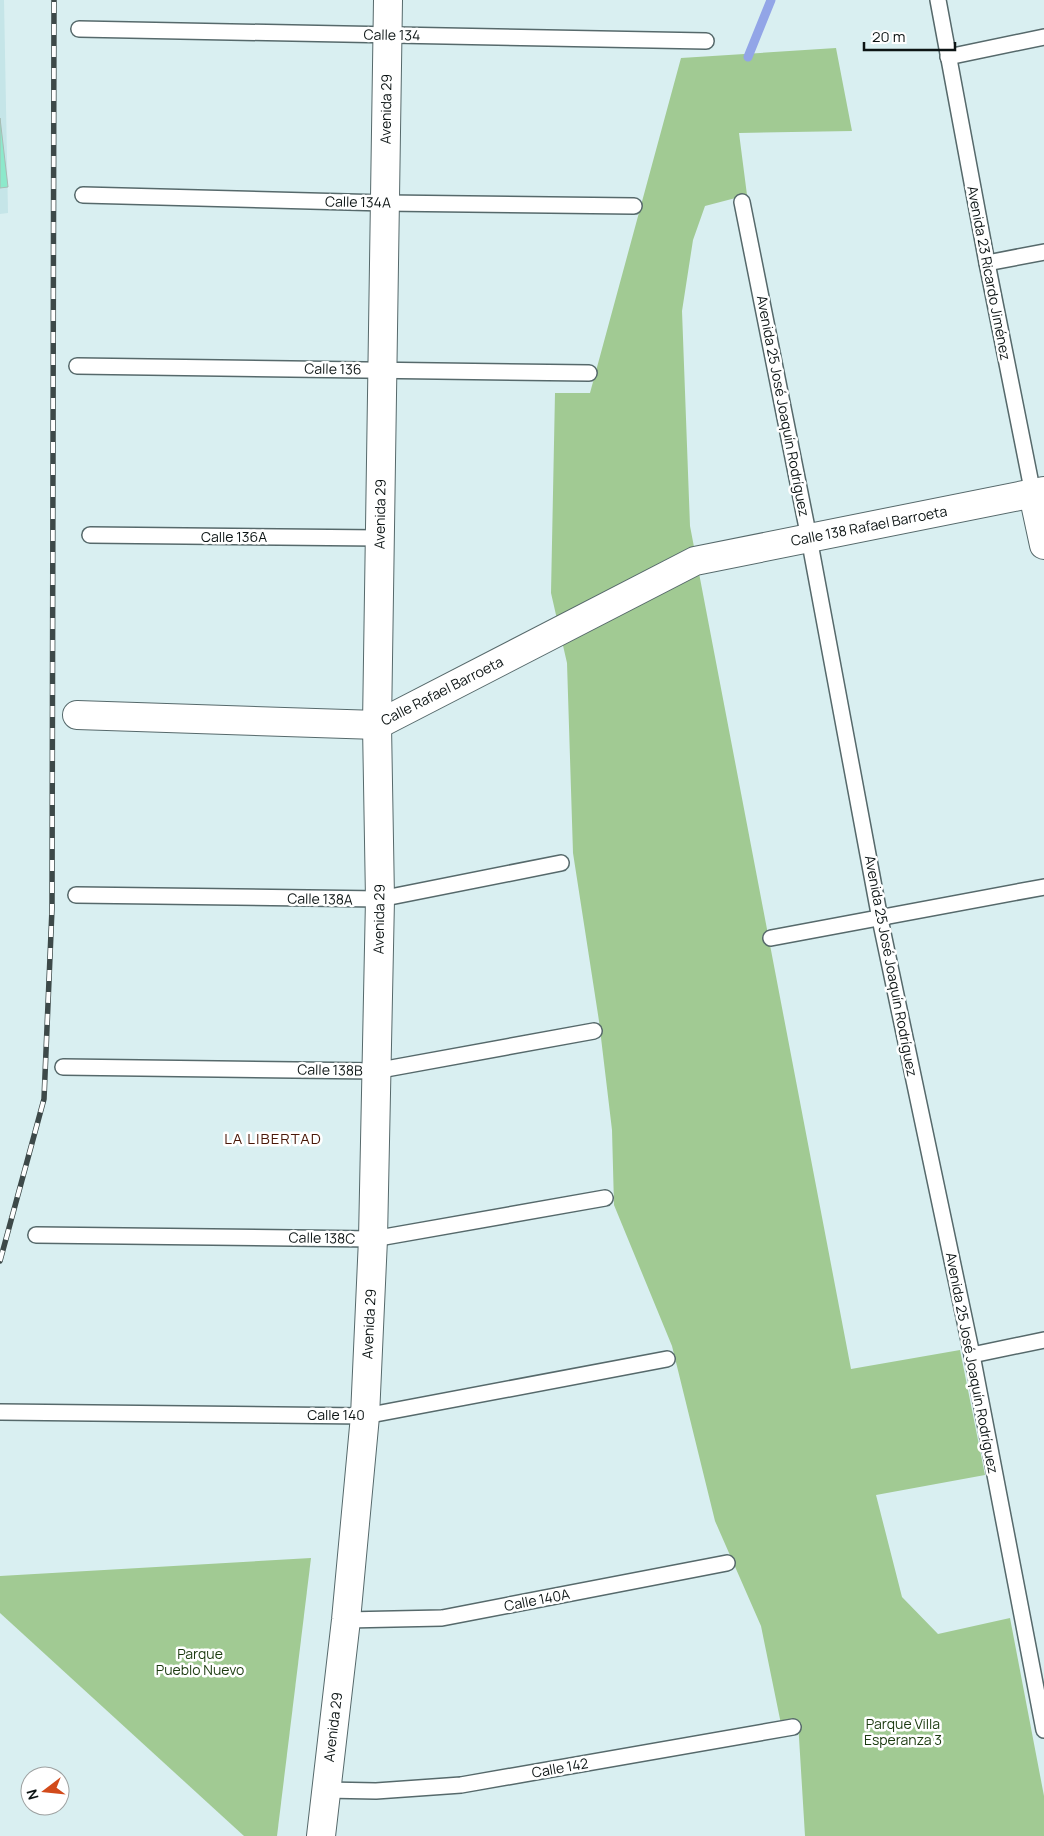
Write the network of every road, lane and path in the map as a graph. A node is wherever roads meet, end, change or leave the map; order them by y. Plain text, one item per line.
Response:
1 (388, 0) edge
2 (938, 0) edge
3 (79, 29) dead end
4 (387, 34) junction
5 (1044, 38) edge
6 (706, 41) dead end
7 (948, 57) junction
8 (83, 195) dead end
9 (742, 202) dead end
10 (385, 203) junction
11 (634, 206) dead end
12 (1044, 252) edge
13 (987, 263) junction
14 (77, 366) dead end
15 (382, 370) junction
16 (589, 373) dead end
17 (1039, 492) edge
18 (90, 535) dead end
19 (379, 538) junction
20 (809, 538) junction
21 (1044, 545) edge
22 (695, 561) joint
23 (77, 715) dead end
24 (377, 725) junction
25 (561, 863) dead end
26 (1044, 887) edge
27 (76, 895) dead end
28 (380, 899) junction
29 (880, 920) junction
30 (771, 938) dead end
31 (594, 1031) dead end
32 (63, 1067) dead end
33 (375, 1071) junction
34 (605, 1198) dead end
35 (36, 1235) dead end
36 (373, 1239) junction
37 (1044, 1340) edge
38 (972, 1355) junction
39 (667, 1359) dead end
40 (0, 1412) edge
41 (365, 1416) junction
42 (727, 1563) dead end
43 (346, 1620) junction
44 (793, 1727) dead end
45 (1044, 1730) edge
46 (326, 1790) junction
47 (321, 1836) edge

1 - 4 street, Avenida 29
2 - 7 lane, Avenida 23 Ricardo Jiménez
3 - 4 lane, Calle 134
4 - 6 lane, Calle 134
4 - 10 street, Avenida 29
5 - 7 lane
7 - 13 lane, Avenida 23 Ricardo Jiménez
8 - 10 lane, Calle 134A
9 - 20 lane, Avenida 25 José Joaquín Rodríguez
10 - 11 lane, Calle 134A
10 - 15 street, Avenida 29
12 - 13 lane
13 - 17 lane, Avenida 23 Ricardo Jiménez
14 - 15 lane, Calle 136
15 - 16 lane, Calle 136
15 - 19 street, Avenida 29
17 - 20 street, Calle 138 Rafael Barroeta
17 - 21 street, Avenida 23 Ricardo Jiménez
18 - 19 lane, Calle 136A
19 - 24 street, Avenida 29
20 - 22 street, Calle 138 Rafael Barroeta
20 - 29 lane, Avenida 25 José Joaquín Rodríguez
22 - 24 street, Calle Rafael Barroeta
23 - 24 street, Calle Rafael Barroeta
24 - 28 street, Avenida 29
25 - 28 lane, Calle 138A
26 - 29 lane
27 - 28 lane, Calle 138A
28 - 33 street, Avenida 29
29 - 30 lane
29 - 38 lane, Avenida 25 José Joaquín Rodríguez
31 - 33 lane, Calle 138B
32 - 33 lane, Calle 138B
33 - 36 street, Avenida 29
34 - 36 lane, Calle 138C
35 - 36 lane, Calle 138C
36 - 41 street, Avenida 29
37 - 38 lane
38 - 45 lane, Avenida 25 José Joaquín Rodríguez
39 - 41 lane, Calle 140
40 - 41 lane, Calle 140
41 - 43 street, Avenida 29
42 - 43 lane, Calle 140A
43 - 46 street, Avenida 29
44 - 46 lane, Calle 142
46 - 47 street, Avenida 29

